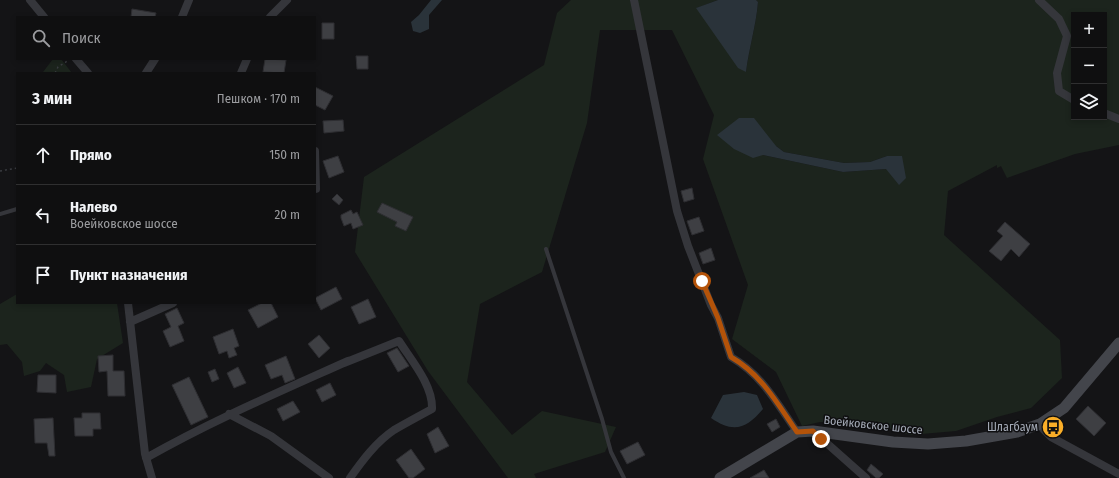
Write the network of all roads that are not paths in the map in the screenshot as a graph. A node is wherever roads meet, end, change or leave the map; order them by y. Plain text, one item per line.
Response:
1 (30, 0) edge
2 (189, 0) edge
3 (287, 0) edge
4 (634, 0) edge
5 (1039, 0) edge
6 (43, 16) edge
7 (182, 16) edge
8 (271, 16) edge
9 (77, 60) edge
10 (154, 60) edge
11 (247, 60) edge
12 (87, 72) edge
13 (147, 72) edge
14 (241, 72) edge
15 (1071, 98) edge
16 (1107, 114) edge
17 (1119, 118) edge
18 (16, 209) edge
19 (0, 214) edge
20 (546, 249) dead end
21 (128, 304) edge
22 (171, 304) edge
23 (130, 322) junction
24 (1119, 342) edge
25 (229, 414) junction
26 (1040, 424) junction
27 (813, 431) junction
28 (797, 432) junction
29 (146, 458) junction
30 (1119, 474) edge
31 (152, 478) edge
32 (329, 478) edge
33 (350, 478) edge
34 (624, 478) edge
35 (720, 478) edge
36 (866, 478) edge

1 - 6 street
2 - 7 street
3 - 8 street
4 - 28 street
5 - 15 street
9 - 12 street
10 - 13 street
11 - 14 street
16 - 17 street
18 - 19 lane
20 - 34 lane
21 - 23 street
22 - 23 street
23 - 29 street
24 - 26 street, Воейковское шоссе
25 - 29 street
25 - 32 street
25 - 33 street
26 - 27 street, Воейковское шоссе
26 - 30 street
27 - 28 street, Воейковское шоссе
27 - 36 street
28 - 35 street, Воейковское шоссе
29 - 31 street

